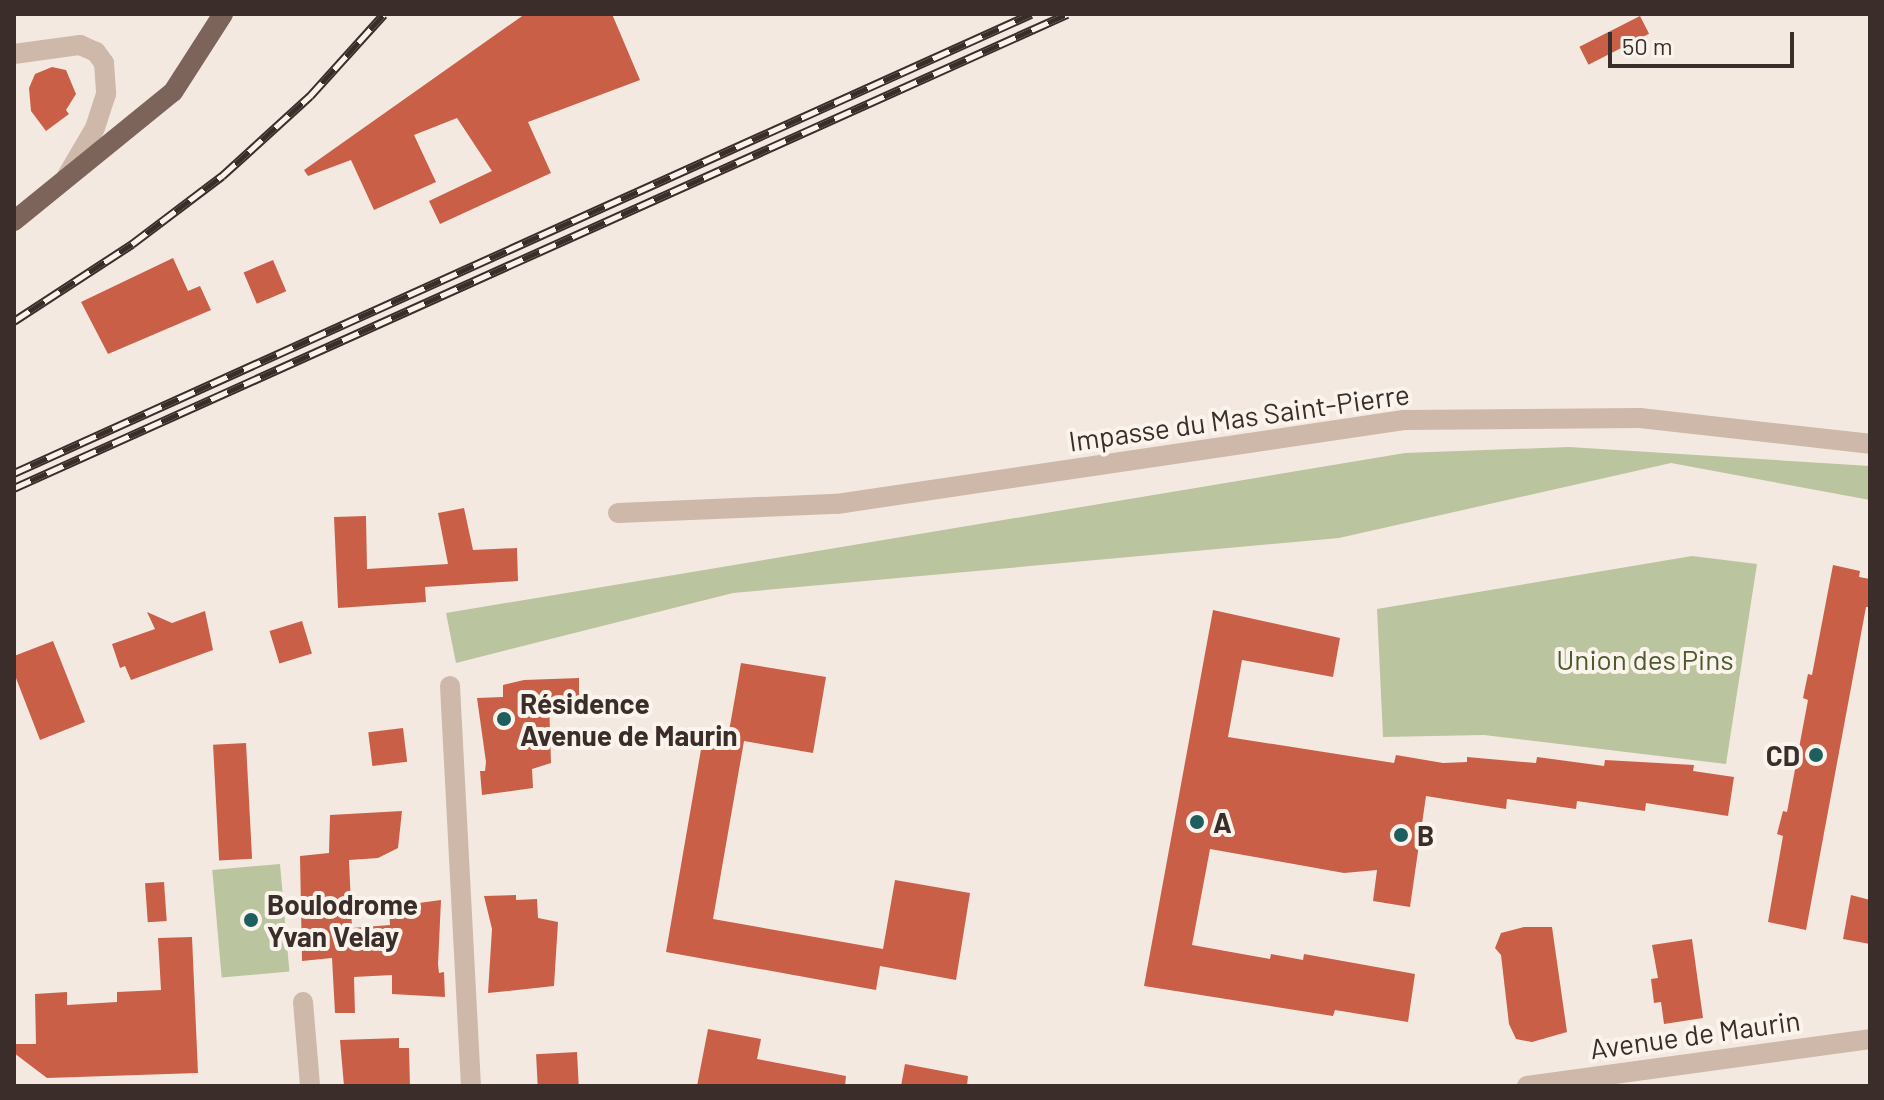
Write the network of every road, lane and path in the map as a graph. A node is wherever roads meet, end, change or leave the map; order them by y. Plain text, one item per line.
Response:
1 (223, 14) edge
2 (14, 54) edge
3 (61, 186) junction
4 (14, 221) edge
5 (1870, 444) edge
6 (618, 513) dead end
7 (450, 686) dead end
8 (303, 1002) dead end
9 (1870, 1039) edge
10 (310, 1086) edge
11 (471, 1086) edge
12 (1527, 1086) edge

1 - 3 main road
2 - 3 street
3 - 4 main road
5 - 6 street, Impasse du Mas Saint-Pierre
7 - 11 street
8 - 10 street
9 - 12 street, Avenue de Maurin

